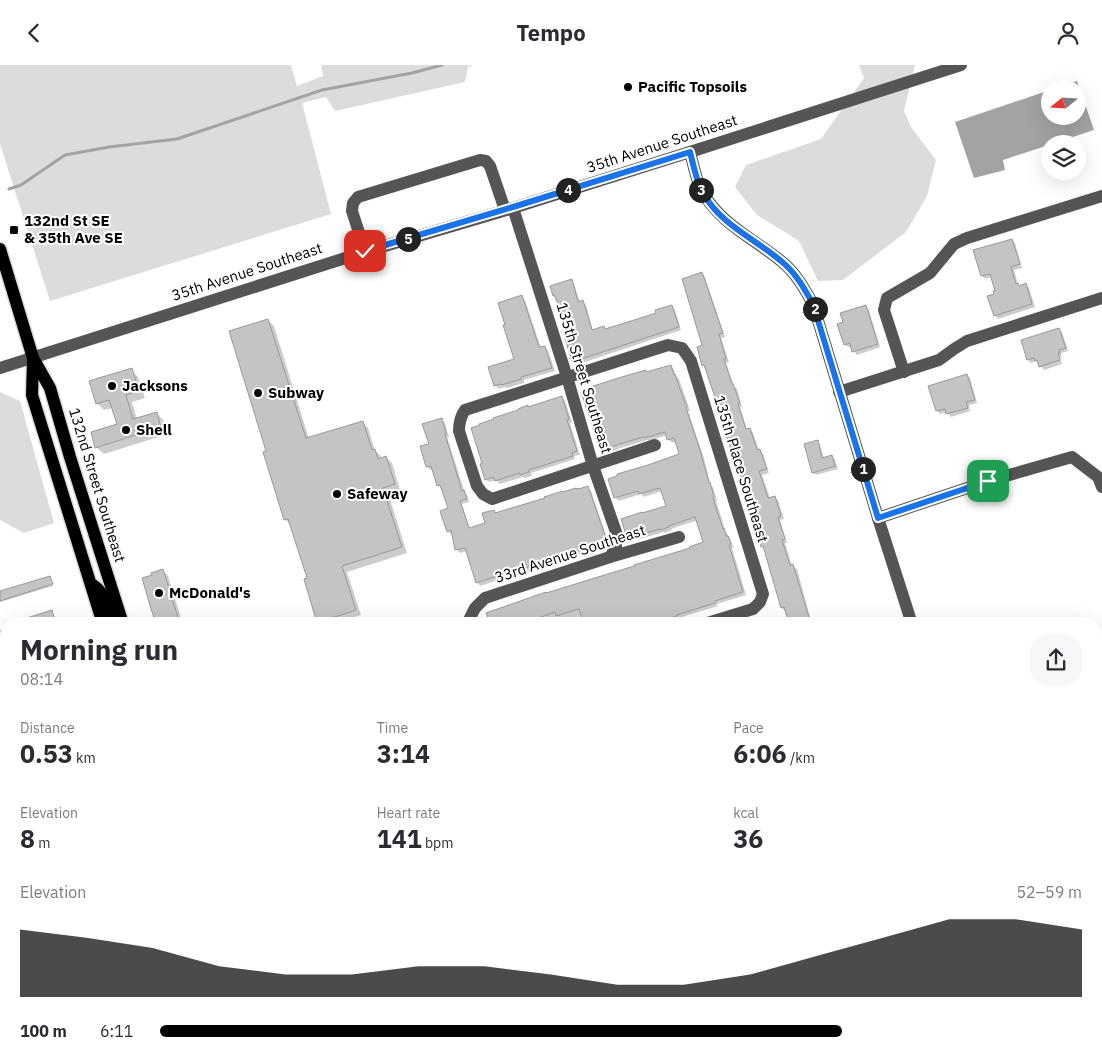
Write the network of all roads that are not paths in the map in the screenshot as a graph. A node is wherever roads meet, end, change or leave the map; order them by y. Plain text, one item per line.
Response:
1 (962, 65) edge
2 (690, 152) junction
3 (1102, 196) edge
4 (509, 209) junction
5 (0, 249) edge
6 (365, 251) junction
7 (1102, 299) edge
8 (33, 358) junction
9 (0, 368) edge
10 (904, 372) junction
11 (568, 377) junction
12 (840, 392) junction
13 (654, 445) dead end
14 (593, 465) junction
15 (1102, 487) edge
16 (878, 518) junction
17 (679, 537) dead end
18 (610, 557) junction
19 (91, 584) junction
20 (101, 617) edge
21 (111, 617) edge
22 (121, 617) edge
23 (470, 617) edge
24 (727, 617) edge
25 (910, 617) edge

1 - 2 street, 35th Avenue Southeast
2 - 4 street, 35th Avenue Southeast
2 - 12 street
3 - 10 street
4 - 6 street, 35th Avenue Southeast
4 - 6 street, 135th Street Southeast
4 - 11 street, 135th Street Southeast
5 - 8 main road, 132nd Street Southeast
6 - 8 street, 35th Avenue Southeast
7 - 10 street
8 - 9 street, 35th Avenue Southeast
8 - 19 main road, 132nd Street Southeast
8 - 22 main road, 132nd Street Southeast
10 - 12 street
11 - 14 street, 135th Street Southeast
11 - 14 street
11 - 24 street, 135th Place Southeast
12 - 16 street
13 - 14 street
14 - 18 street, 135th Street Southeast
15 - 16 street
16 - 25 street
17 - 18 street, 33rd Avenue Southeast
18 - 23 street, 33rd Avenue Southeast
19 - 20 main road, 132nd Street Southeast
19 - 21 main road

